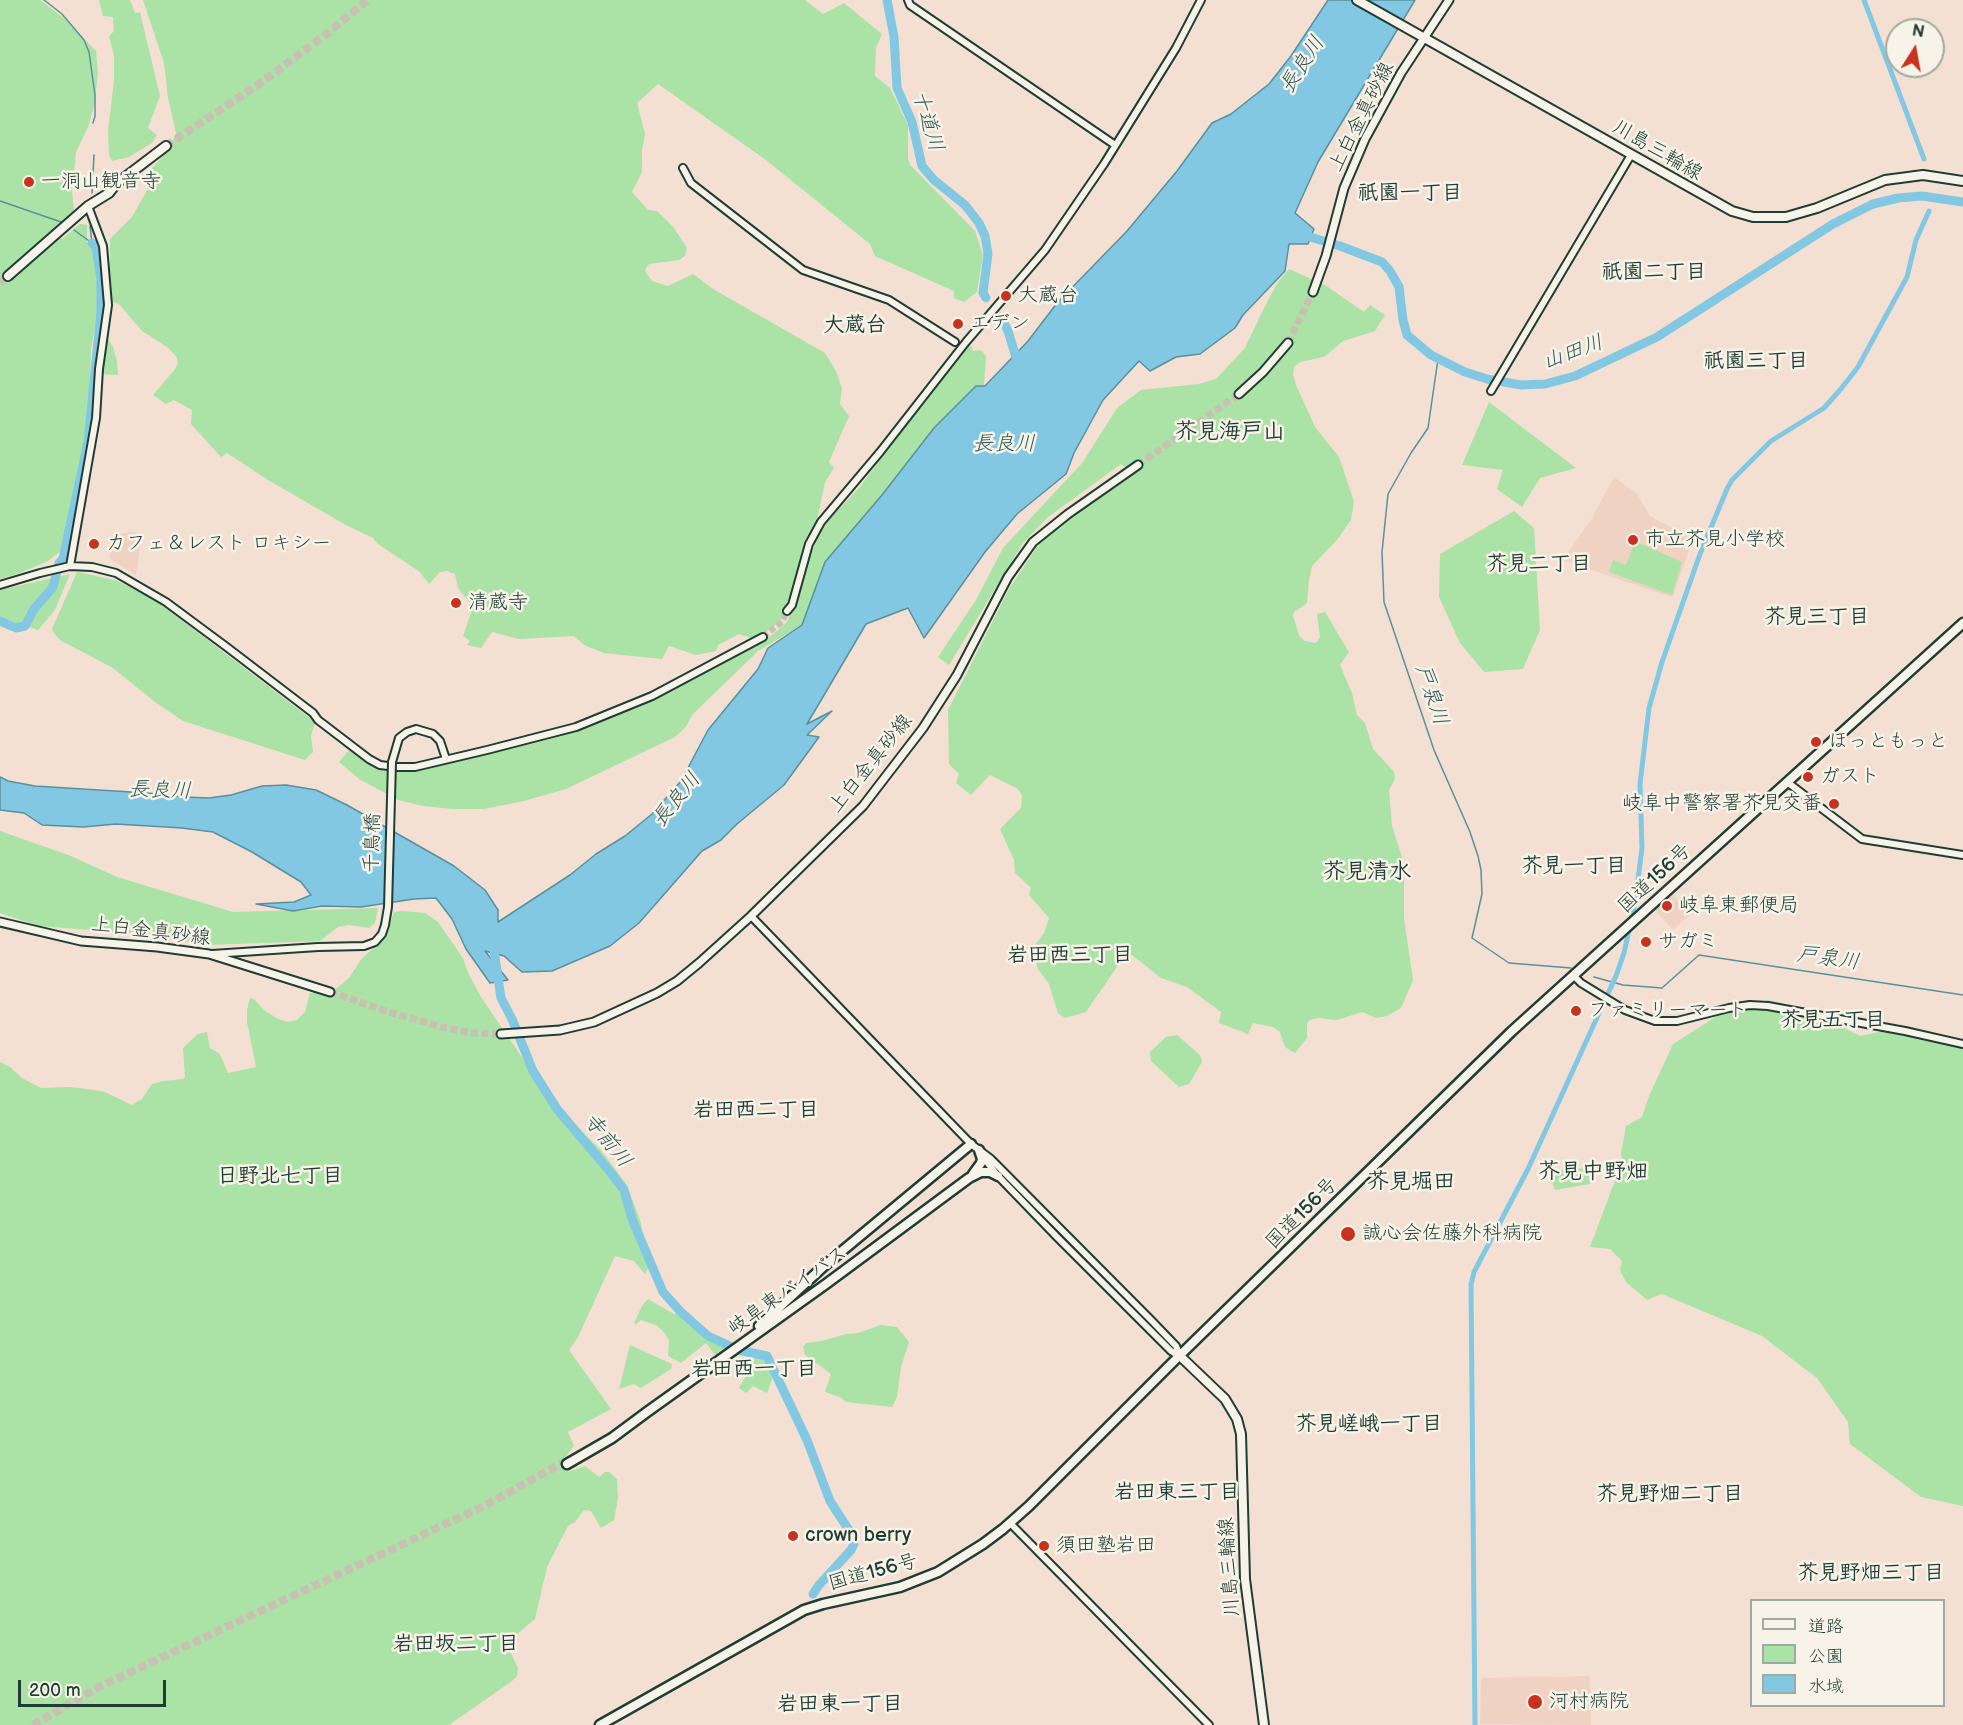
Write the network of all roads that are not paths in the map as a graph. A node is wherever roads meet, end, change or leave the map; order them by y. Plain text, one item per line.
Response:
1 (908, 0) edge
2 (1201, 0) edge
3 (1357, 0) edge
4 (1449, 0) edge
5 (1423, 38) junction
6 (1115, 145) junction
7 (166, 146) tunnel mouth
8 (1631, 155) junction
9 (683, 168) dead end
10 (1963, 181) edge
11 (88, 206) junction
12 (8, 276) tunnel mouth
13 (1313, 292) tunnel mouth
14 (955, 342) dead end
15 (1288, 343) tunnel mouth
16 (1491, 391) dead end
17 (1239, 394) tunnel mouth
18 (1138, 465) tunnel mouth
19 (70, 566) junction
20 (0, 585) edge
21 (787, 611) tunnel mouth
22 (1963, 623) edge
23 (764, 637) tunnel mouth
24 (446, 759) junction
25 (1786, 782) junction
26 (1963, 855) edge
27 (751, 916) junction
28 (0, 922) edge
29 (208, 954) junction
30 (1574, 976) junction
31 (330, 992) tunnel mouth
32 (504, 1034) tunnel mouth
33 (1963, 1044) edge
34 (975, 1147) junction
35 (998, 1176) junction
36 (969, 1178) junction
37 (1180, 1356) junction
38 (1010, 1523) junction
39 (600, 1725) edge
40 (1209, 1725) edge
41 (1264, 1725) edge

1 - 6 street
2 - 6 street
3 - 5 main road, 川島三輪線
4 - 5 main road, 上白金真砂線
5 - 8 main road, 川島三輪線
5 - 13 main road, 上白金真砂線
6 - 21 street
7 - 11 main road
8 - 10 main road, 川島三輪線
8 - 16 street
9 - 14 street
11 - 12 main road
11 - 19 street
15 - 17 main road
18 - 27 main road, 上白金真砂線
19 - 20 street
19 - 24 street
22 - 25 highway, 国道156号
23 - 24 street
24 - 29 street, 千鳥橋, bridge
25 - 26 street
25 - 30 highway, 国道156号
27 - 32 main road, 上白金真砂線
27 - 34 street
28 - 29 main road, 上白金真砂線
29 - 31 main road, 上白金真砂線
30 - 33 street
30 - 37 highway, 国道156号
34 - 35 street
34 - 36 highway
34 - 36 highway, 岐阜東バイパス
34 - 37 street
35 - 36 highway
35 - 37 street
37 - 38 highway, 国道156号
37 - 41 main road, 川島三輪線
38 - 39 highway, 国道156号
38 - 40 street

